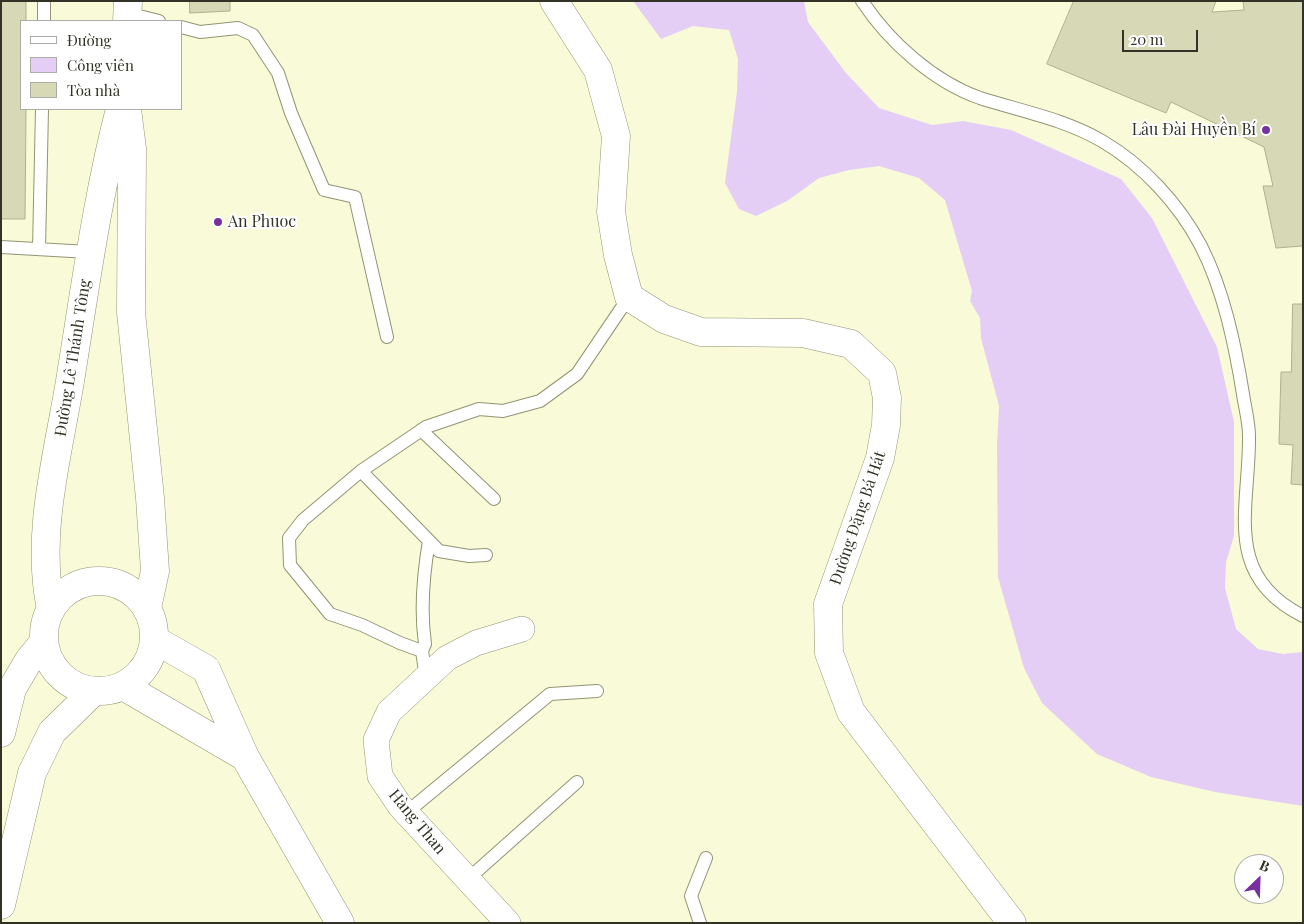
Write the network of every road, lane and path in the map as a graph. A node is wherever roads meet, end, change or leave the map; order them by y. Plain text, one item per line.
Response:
1 (44, 1) edge
2 (554, 1) edge
3 (862, 1) edge
4 (127, 12) edge
5 (44, 20) edge
6 (155, 20) edge
7 (182, 27) edge
8 (42, 110) edge
9 (120, 110) edge
10 (127, 110) edge
11 (1, 247) edge
12 (39, 249) junction
13 (89, 252) junction
14 (630, 297) junction
15 (387, 337) dead end
16 (421, 430) junction
17 (361, 472) junction
18 (494, 499) dead end
19 (429, 541) junction
20 (486, 555) dead end
21 (147, 608) junction
22 (50, 610) junction
23 (1303, 616) edge
24 (522, 629) dead end
25 (154, 640) junction
26 (44, 642) junction
27 (422, 651) junction
28 (426, 678) junction
29 (123, 686) junction
30 (94, 691) junction
31 (598, 691) dead end
32 (1, 734) edge
33 (245, 757) junction
34 (577, 782) dead end
35 (406, 813) junction
36 (706, 858) dead end
37 (468, 879) junction
38 (1, 904) edge
39 (340, 923) edge
40 (508, 923) edge
41 (700, 923) edge
42 (1012, 923) edge

1 - 5 lane
2 - 14 street
3 - 23 lane
4 - 6 lane
7 - 15 lane
8 - 12 lane
9 - 13 street, Đường Lê Thánh Tông
10 - 21 street
11 - 12 lane
12 - 13 lane
13 - 22 street, Đường Lê Thánh Tông
14 - 16 lane
14 - 42 street, Đường Đặng Bá Hát
16 - 17 lane
16 - 18 lane
17 - 19 lane
17 - 27 lane
19 - 20 lane
19 - 27 lane
21 - 22 street
21 - 25 street
22 - 26 street
24 - 28 street, Hàng Than
25 - 29 street
25 - 33 street
26 - 30 street
26 - 32 street
27 - 28 lane
28 - 35 street, Hàng Than
29 - 30 street
29 - 33 street
30 - 38 street
31 - 35 lane
33 - 39 street
34 - 37 lane
35 - 37 street, Hàng Than
36 - 41 lane
37 - 40 street, Hàng Than

